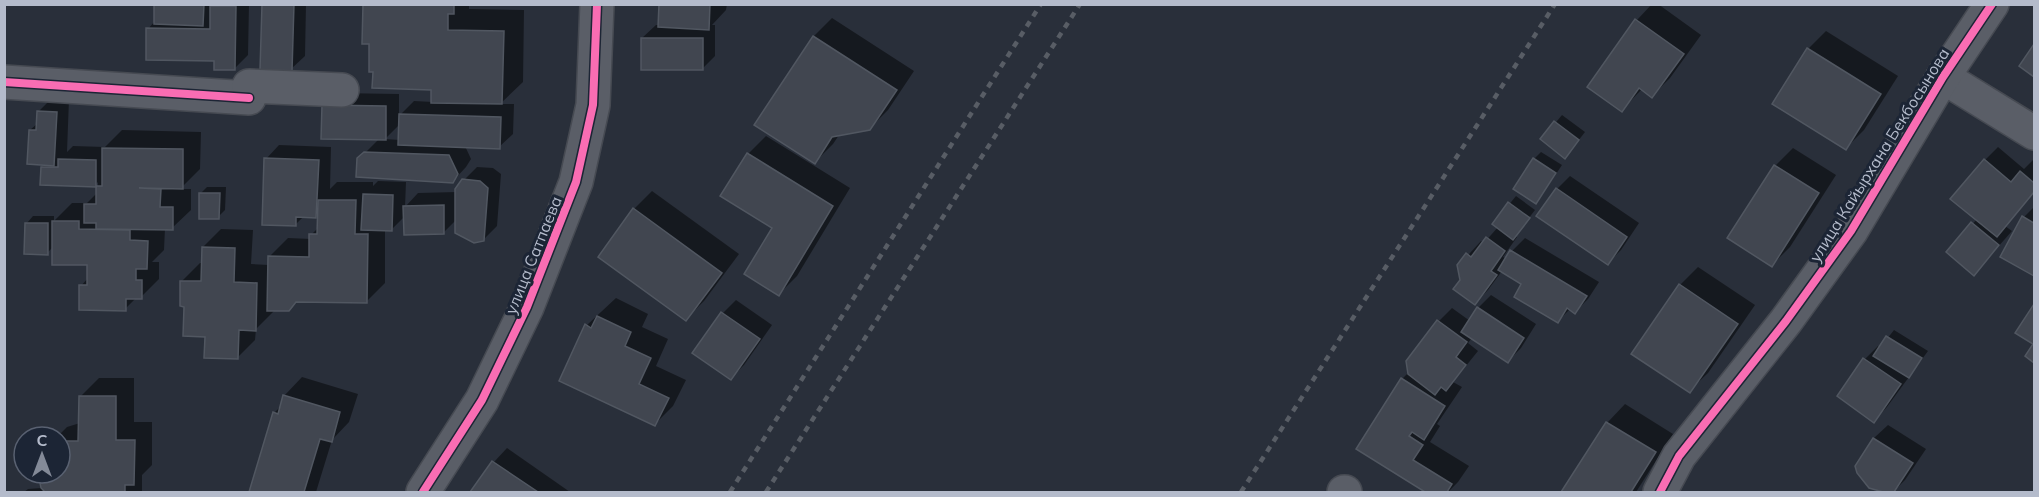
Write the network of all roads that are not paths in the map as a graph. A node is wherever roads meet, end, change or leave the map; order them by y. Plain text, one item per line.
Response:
1 (597, 4) edge
2 (1992, 4) edge
3 (1943, 77) junction
4 (4, 82) edge
5 (342, 90) dead end
6 (2034, 133) edge
7 (423, 492) edge
8 (1660, 492) edge

1 - 7 street, улица Сатпаева
2 - 3 street, улица Кайырхана Бекбосынова
3 - 6 street
3 - 8 street, улица Кайырхана Бекбосынова
4 - 5 street

